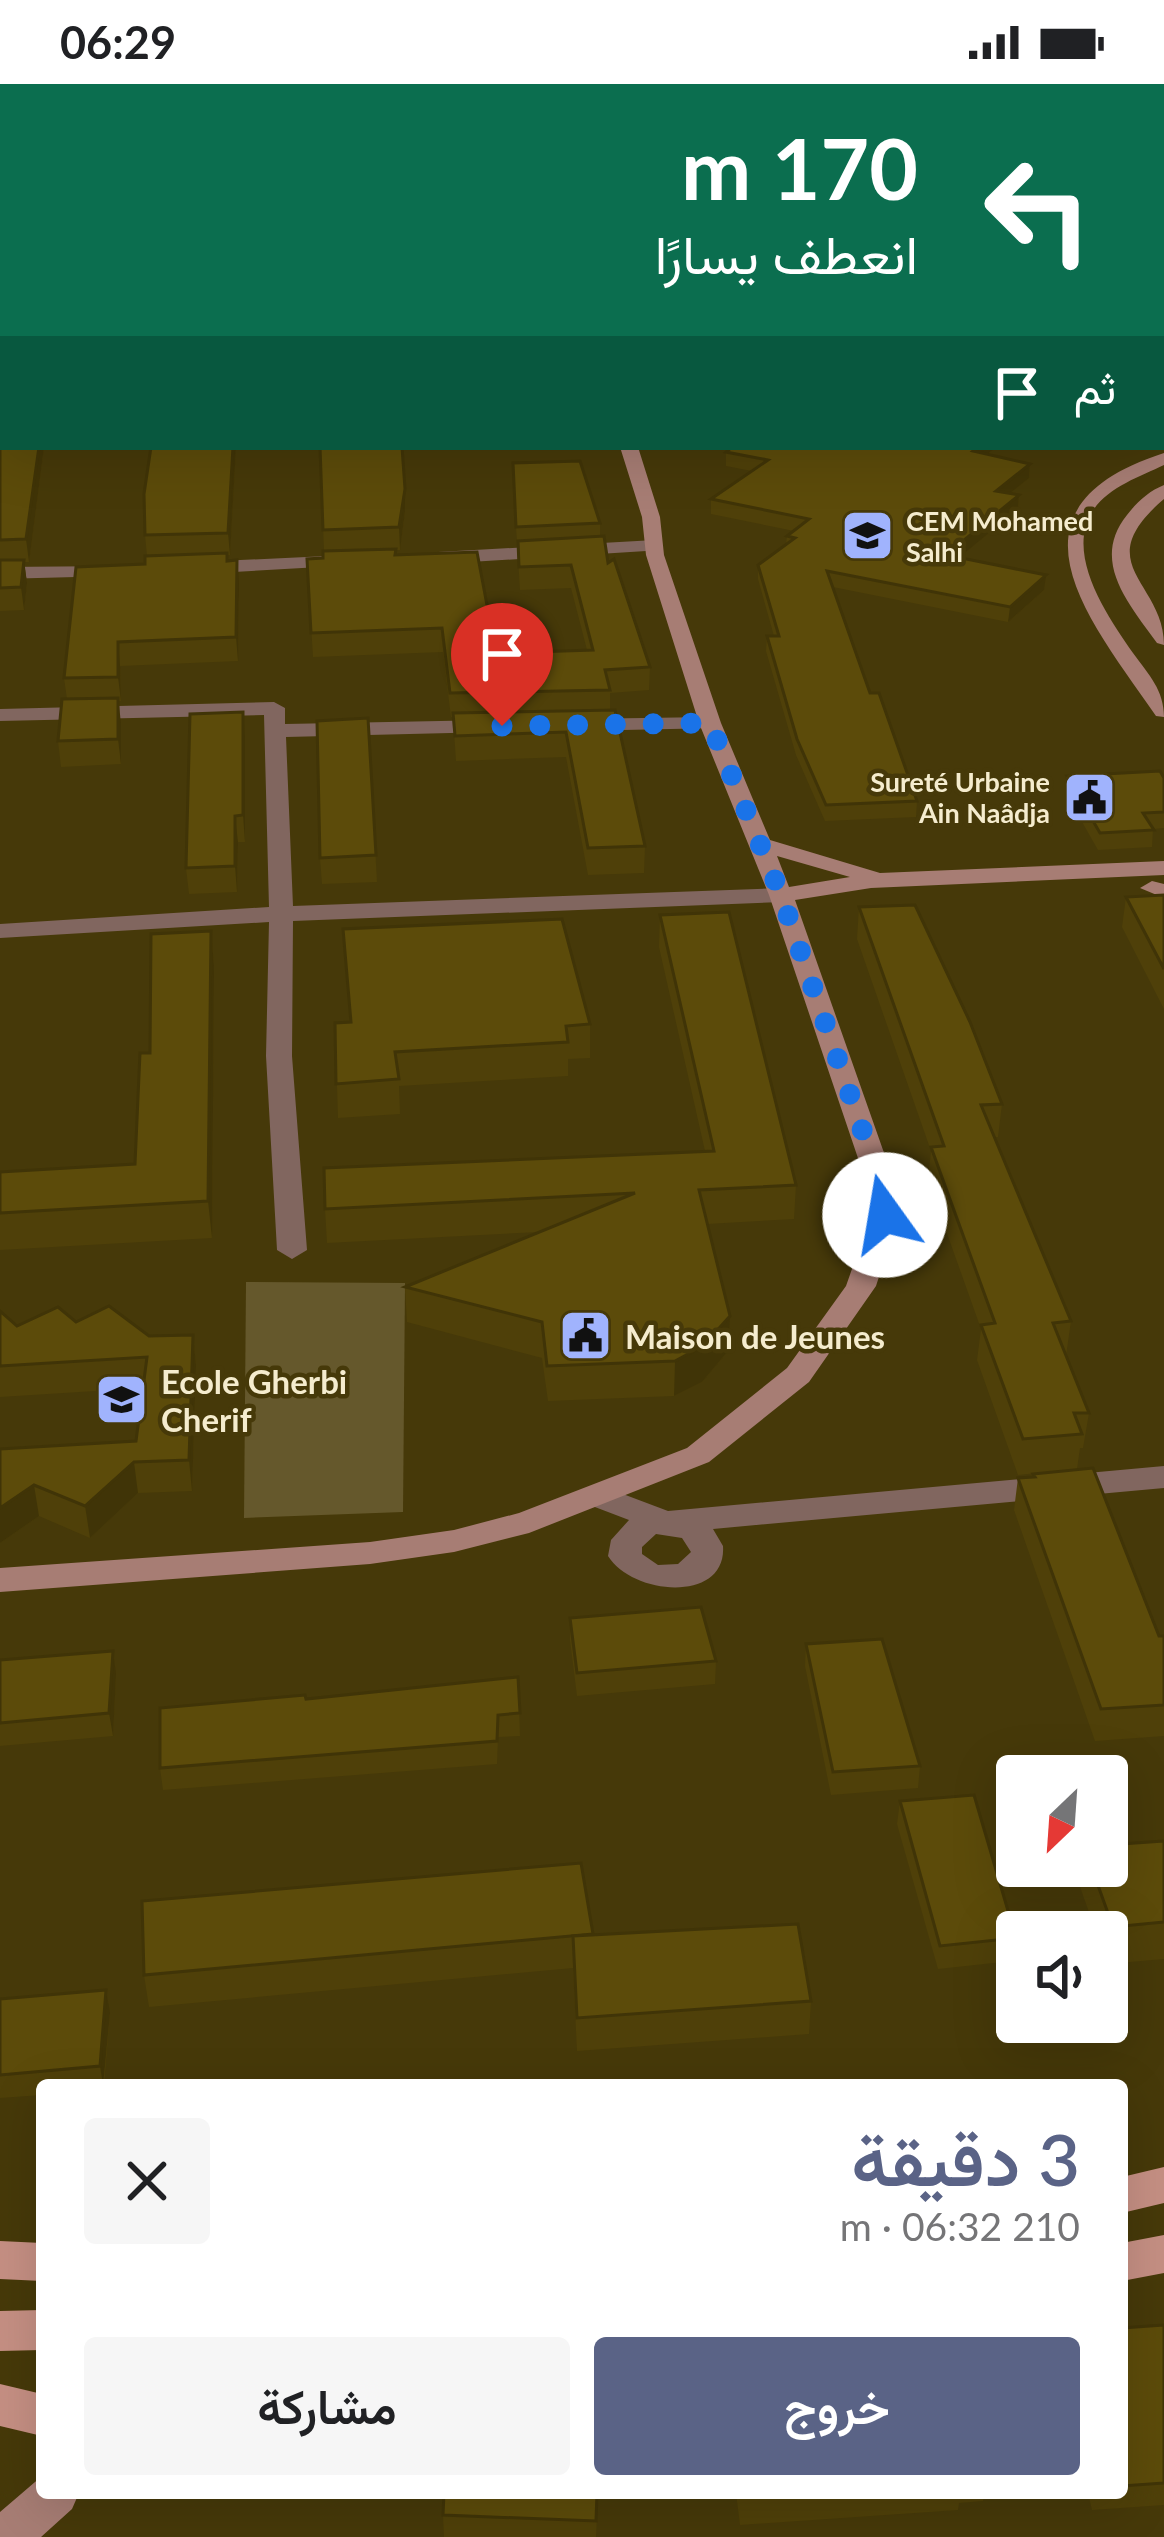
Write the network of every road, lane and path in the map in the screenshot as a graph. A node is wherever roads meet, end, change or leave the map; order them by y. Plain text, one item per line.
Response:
1 (630, 450) edge
2 (1164, 458) edge
3 (1164, 490) edge
4 (655, 546) junction
5 (409, 560) edge
6 (365, 561) edge
7 (174, 568) edge
8 (131, 570) edge
9 (0, 573) edge
10 (1164, 639) edge
11 (1164, 711) edge
12 (0, 716) edge
13 (710, 723) junction
14 (277, 731) junction
15 (762, 845) junction
16 (1164, 849) edge
17 (1097, 870) junction
18 (892, 880) junction
19 (1161, 884) edge
20 (781, 895) junction
21 (281, 914) junction
22 (0, 931) edge
23 (292, 1250) dead end
24 (1164, 1477) edge
25 (599, 1496) junction
26 (0, 1580) edge
27 (1164, 2186) edge
28 (1128, 2194) edge
29 (1164, 2254) edge
30 (0, 2260) edge
31 (36, 2261) edge
32 (1128, 2262) edge
33 (36, 2330) edge
34 (0, 2331) edge
35 (0, 2405) edge
36 (36, 2414) edge
37 (48, 2499) edge
38 (7, 2537) edge

1 - 4 street
2 - 11 street
3 - 10 street
4 - 5 street
4 - 13 street
6 - 7 street
8 - 9 street
12 - 14 street
13 - 14 street
13 - 15 street
14 - 21 street
15 - 18 street
15 - 20 street
16 - 17 street
17 - 18 street
17 - 19 street
18 - 20 street
19 - 20 street
20 - 21 street
20 - 25 street
21 - 22 street
21 - 23 street
24 - 25 street
25 - 26 street
27 - 28 main road
29 - 32 main road
30 - 31 main road
33 - 34 main road
35 - 36 main road
37 - 38 street

